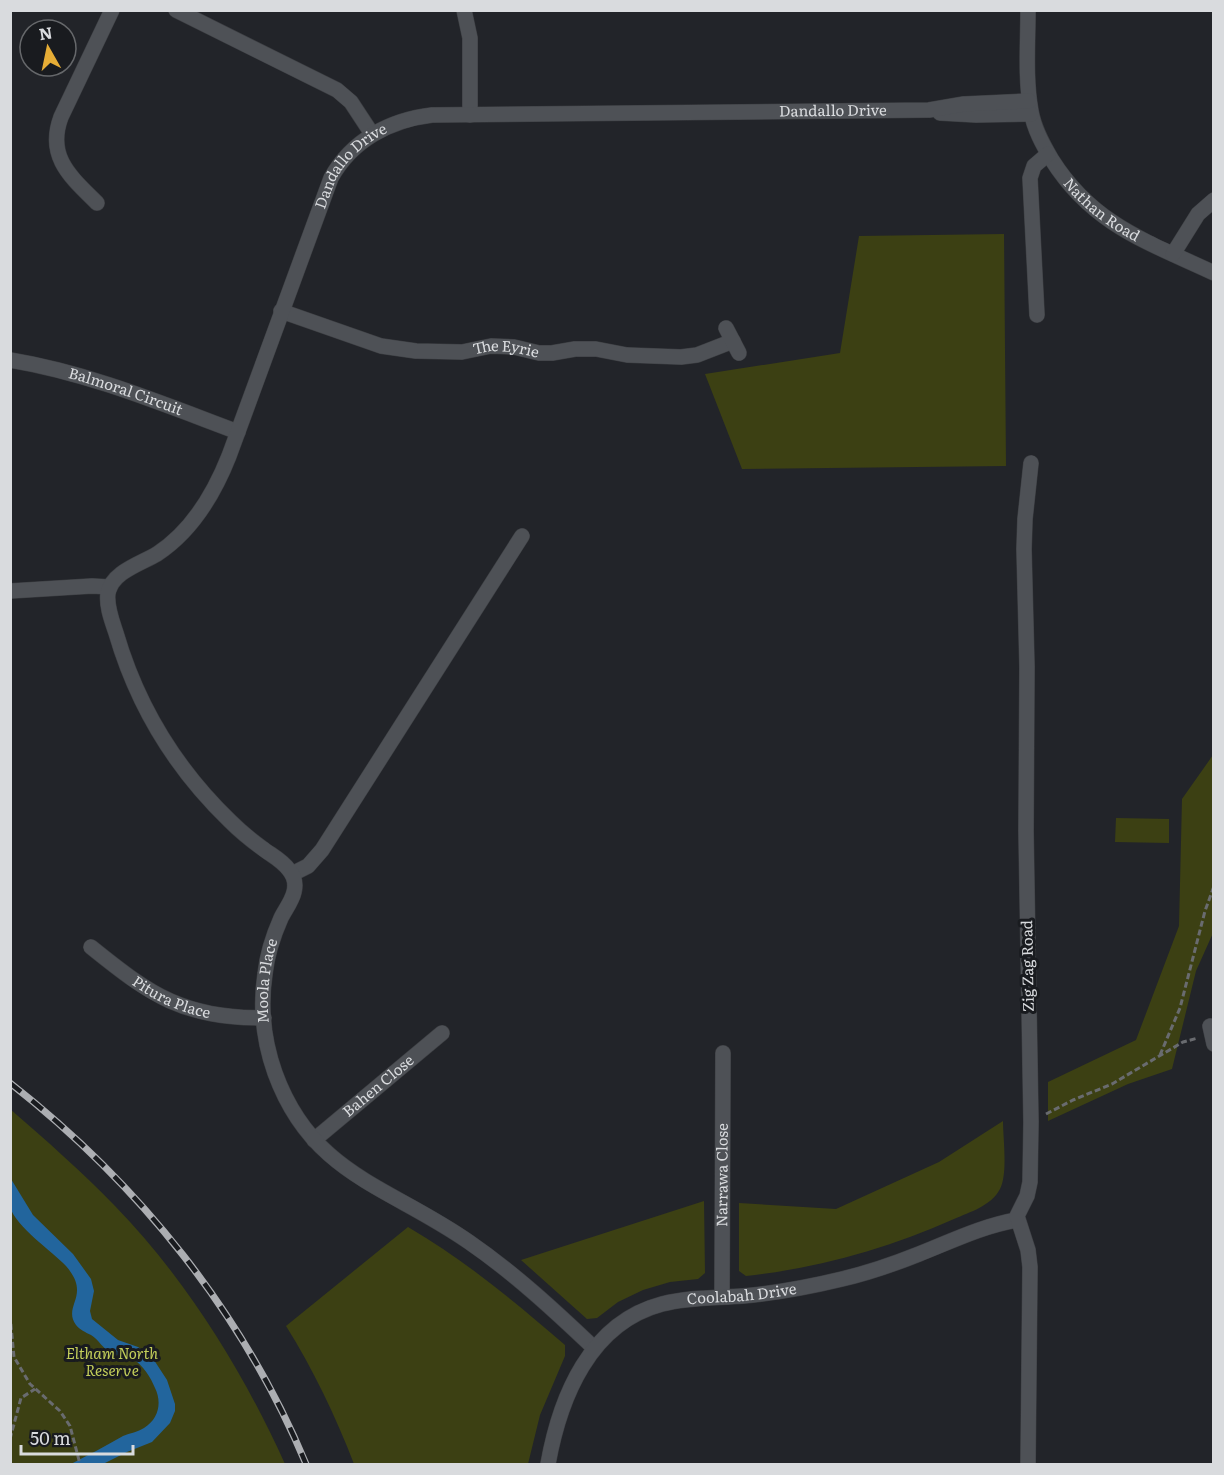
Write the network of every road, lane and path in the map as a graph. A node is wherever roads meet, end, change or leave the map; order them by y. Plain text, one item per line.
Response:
1 (112, 10) edge
2 (176, 10) edge
3 (464, 10) edge
4 (1028, 10) edge
5 (1030, 108) junction
6 (470, 115) junction
7 (372, 134) junction
8 (1048, 153) junction
9 (1214, 200) edge
10 (97, 203) dead end
11 (1173, 254) junction
12 (1214, 273) edge
13 (281, 311) junction
14 (1037, 315) dead end
15 (733, 341) dead end
16 (10, 360) edge
17 (237, 432) junction
18 (1031, 463) dead end
19 (522, 536) dead end
20 (110, 587) junction
21 (10, 591) edge
22 (292, 874) junction
23 (1214, 886) edge
24 (91, 947) dead end
25 (264, 1018) junction
26 (442, 1033) dead end
27 (1212, 1035) edge
28 (723, 1053) dead end
29 (1160, 1056) junction
30 (1031, 1122) junction
31 (314, 1140) junction
32 (1017, 1220) junction
33 (722, 1297) junction
34 (11, 1317) edge
35 (11, 1344) edge
36 (594, 1348) junction
37 (35, 1389) junction
38 (10, 1439) edge
39 (80, 1464) edge
40 (548, 1464) edge
41 (1028, 1464) edge

1 - 10 street
2 - 7 street
3 - 6 street
4 - 5 street
5 - 6 street, Dandallo Drive
5 - 8 street, Nathan Road
6 - 7 street, Dandallo Drive
7 - 13 street, Dandallo Drive
8 - 11 street, Nathan Road
8 - 14 street
9 - 11 street
11 - 12 street, Nathan Road
13 - 15 street, The Eyrie
13 - 17 street, Dandallo Drive
16 - 17 street, Balmoral Circuit
17 - 20 street, Dandallo Drive
18 - 30 street, Zig Zag Road
19 - 22 street
20 - 21 street
20 - 22 street
22 - 25 street, Moola Place
23 - 29 path
24 - 25 street, Pitura Place
25 - 31 street, Moola Place
26 - 31 street, Bahen Close
27 - 29 path
28 - 33 street, Narrawa Close
29 - 30 path
30 - 32 street, Zig Zag Road
31 - 36 street, Moola Place
32 - 33 street, Coolabah Drive
32 - 41 street
33 - 36 street, Coolabah Drive
34 - 35 path
35 - 37 path
36 - 40 street, Coolabah Drive
37 - 38 path
37 - 39 path

